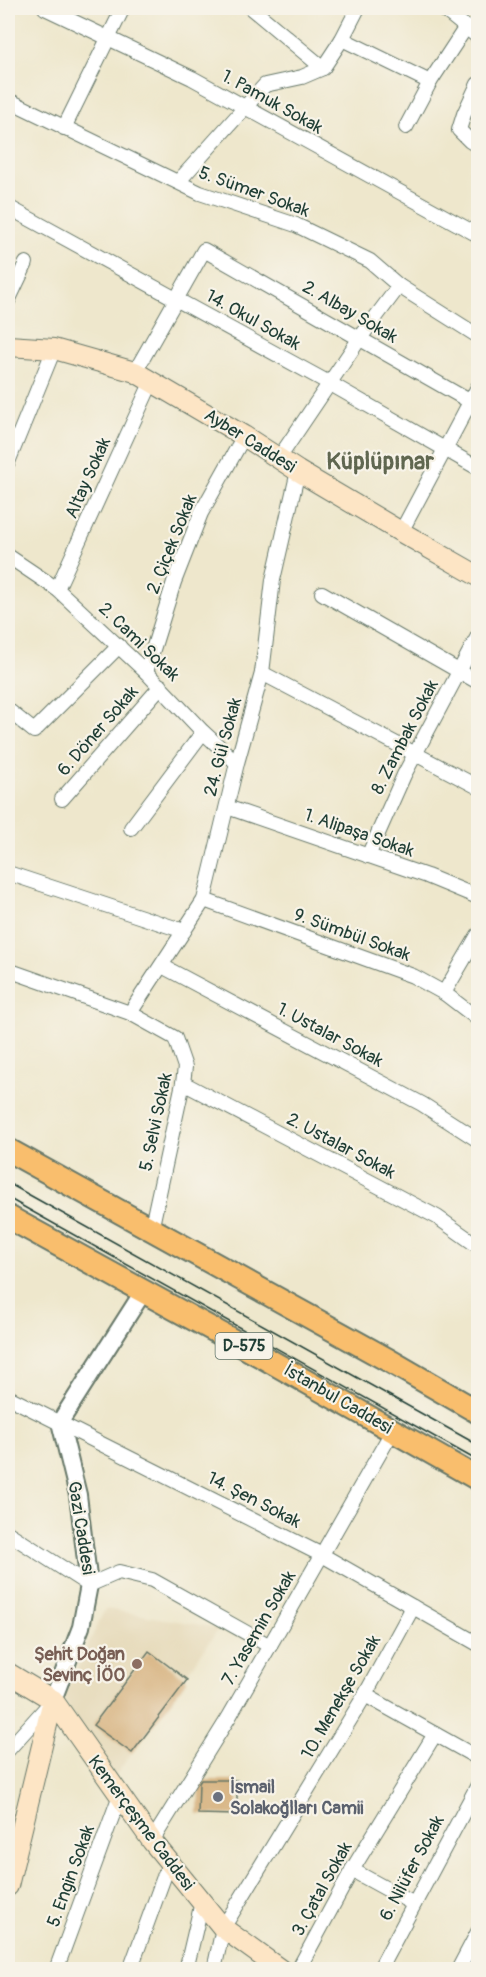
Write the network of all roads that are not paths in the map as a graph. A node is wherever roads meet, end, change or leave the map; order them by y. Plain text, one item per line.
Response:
1 (46, 8) edge
2 (123, 8) edge
3 (251, 8) edge
4 (358, 8) edge
5 (442, 8) edge
6 (466, 27) junction
7 (478, 37) edge
8 (108, 38) junction
9 (342, 39) junction
10 (323, 68) junction
11 (430, 82) junction
12 (478, 84) edge
13 (8, 100) edge
14 (244, 107) junction
15 (406, 127) dead end
16 (64, 128) junction
17 (478, 146) edge
18 (178, 182) junction
19 (8, 207) edge
20 (478, 235) edge
21 (204, 250) joint
22 (26, 263) dead end
23 (399, 286) junction
24 (175, 298) junction
25 (8, 301) edge
26 (478, 336) edge
27 (360, 338) junction
28 (8, 346) edge
29 (54, 349) junction
30 (143, 377) junction
31 (329, 383) junction
32 (478, 387) edge
33 (475, 404) edge
34 (244, 436) junction
35 (446, 449) junction
36 (279, 458) junction
37 (8, 462) edge
38 (478, 468) edge
39 (298, 471) junction
40 (401, 532) junction
41 (8, 556) edge
42 (478, 576) edge
43 (57, 589) junction
44 (322, 593) dead end
45 (478, 636) edge
46 (119, 646) junction
47 (146, 672) junction
48 (459, 672) junction
49 (262, 673) junction
50 (478, 682) edge
51 (160, 686) junction
52 (8, 710) edge
53 (203, 732) junction
54 (415, 753) junction
55 (237, 764) junction
56 (478, 787) edge
57 (62, 799) dead end
58 (226, 807) junction
59 (131, 828) dead end
60 (368, 856) junction
61 (8, 873) edge
62 (478, 897) edge
63 (204, 900) junction
64 (184, 931) junction
65 (478, 935) edge
66 (162, 966) junction
67 (8, 970) edge
68 (444, 993) junction
69 (130, 1013) junction
70 (478, 1019) edge
71 (183, 1083) junction
72 (478, 1140) edge
73 (8, 1150) edge
74 (8, 1217) edge
75 (151, 1230) junction
76 (478, 1246) edge
77 (144, 1292) junction
78 (8, 1397) edge
79 (478, 1412) edge
80 (60, 1422) junction
81 (393, 1430) junction
82 (478, 1479) edge
83 (8, 1533) edge
84 (322, 1555) junction
85 (89, 1585) junction
86 (413, 1607) junction
87 (478, 1644) edge
88 (270, 1646) junction
89 (8, 1673) edge
90 (365, 1695) junction
91 (53, 1700) junction
92 (435, 1734) junction
93 (8, 1749) edge
94 (478, 1758) edge
95 (478, 1785) edge
96 (120, 1795) junction
97 (152, 1841) junction
98 (169, 1863) junction
99 (352, 1870) junction
100 (8, 1886) edge
101 (202, 1902) junction
102 (414, 1904) junction
103 (223, 1928) junction
104 (478, 1932) edge
105 (56, 1970) edge
106 (130, 1970) edge
107 (186, 1970) edge
108 (214, 1970) edge
109 (280, 1970) edge
110 (298, 1970) edge
111 (379, 1970) edge
112 (459, 1970) edge

1 - 8 street, 1. Pamuk Sokak
2 - 8 street
3 - 10 street
4 - 9 street
5 - 6 street
6 - 7 street
6 - 11 street
8 - 14 street, 1. Pamuk Sokak
8 - 16 street
9 - 10 street
9 - 11 street
10 - 14 street
11 - 15 street
12 - 17 street
13 - 16 street, 5. Sümer Sokak
14 - 18 street
14 - 20 street, 1. Pamuk Sokak
16 - 18 street, 5. Sümer Sokak
18 - 23 street, 5. Sümer Sokak
19 - 24 street, 14. Okul Sokak
21 - 24 street, Altay Sokak
21 - 27 street, 2. Albay Sokak
22 - 25 street
23 - 26 street, 5. Sümer Sokak
23 - 27 street
24 - 30 street, Altay Sokak
24 - 31 street, 14. Okul Sokak
27 - 31 street
27 - 33 street, 2. Albay Sokak
28 - 29 main road, Ayber Caddesi
29 - 30 main road, Ayber Caddesi
29 - 37 street
30 - 34 main road, Ayber Caddesi
30 - 43 street, Altay Sokak
31 - 35 street, 14. Okul Sokak
31 - 36 street
32 - 33 street
33 - 35 street
34 - 36 main road, Ayber Caddesi
34 - 47 street, 2. Çiçek Sokak
35 - 38 street, 14. Okul Sokak
35 - 40 street
36 - 39 main road, Ayber Caddesi
39 - 40 main road, Ayber Caddesi
39 - 49 street, 24. Gül Sokak
40 - 42 main road, Ayber Caddesi
41 - 43 street, 2. Cami Sokak
43 - 46 street, 2. Cami Sokak
44 - 48 street
45 - 48 street, 8. Zambak Sokak
46 - 47 street, 2. Cami Sokak
46 - 52 street
47 - 51 street, 2. Cami Sokak
48 - 50 street
48 - 54 street, 8. Zambak Sokak
49 - 54 street
49 - 55 street, 24. Gül Sokak
51 - 53 street, 2. Cami Sokak
51 - 57 street, 6. Döner Sokak
53 - 55 street, 2. Cami Sokak
53 - 59 street
54 - 56 street
54 - 60 street, 8. Zambak Sokak
55 - 58 street, 24. Gül Sokak
58 - 60 street, 1. Alipaşa Sokak
58 - 63 street, 24. Gül Sokak
60 - 62 street, 1. Alipaşa Sokak
61 - 64 street
63 - 64 street, 24. Gül Sokak
63 - 68 street, 9. Sümbül Sokak
64 - 66 street, 24. Gül Sokak
65 - 68 street
66 - 69 street, 24. Gül Sokak
66 - 72 street, 1. Ustalar Sokak
67 - 69 street, 5. Selvi Sokak
68 - 70 street, 9. Sümbül Sokak
69 - 71 street, 5. Selvi Sokak
71 - 75 street, 5. Selvi Sokak
71 - 76 street, 2. Ustalar Sokak
73 - 75 highway
74 - 77 highway, İstanbul Caddesi / D-575
75 - 79 highway
77 - 80 street
77 - 81 highway, İstanbul Caddesi / D-575
78 - 80 street, 14. Şen Sokak
80 - 84 street, 14. Şen Sokak
80 - 85 street, Gazi Caddesi
81 - 82 highway, İstanbul Caddesi / D-575
81 - 84 street, 7. Yasemin Sokak
83 - 85 street
84 - 86 street, 14. Şen Sokak
84 - 88 street, 7. Yasemin Sokak
85 - 88 street
85 - 91 street, Gazi Caddesi
86 - 87 street, 14. Şen Sokak
86 - 90 street, 10. Menekşe Sokak
88 - 97 street, 7. Yasemin Sokak
89 - 91 main road, Kemerçeşme Caddesi
90 - 92 street
90 - 103 street, 10. Menekşe Sokak
91 - 93 street
91 - 96 main road, Kemerçeşme Caddesi
91 - 100 main road, Gazi Caddesi
92 - 94 street
92 - 99 street, 3. Çatal Sokak
95 - 102 street, 6. Nilüfer Sokak
96 - 97 main road, Kemerçeşme Caddesi
96 - 105 street, 5. Engin Sokak
97 - 98 main road, Kemerçeşme Caddesi
98 - 101 main road, Kemerçeşme Caddesi
98 - 106 street
99 - 102 street
99 - 110 street, 3. Çatal Sokak
101 - 103 main road, Kemerçeşme Caddesi
101 - 107 street
102 - 111 street, 6. Nilüfer Sokak
103 - 108 street, 10. Menekşe Sokak
103 - 109 main road, Kemerçeşme Caddesi
104 - 112 street

